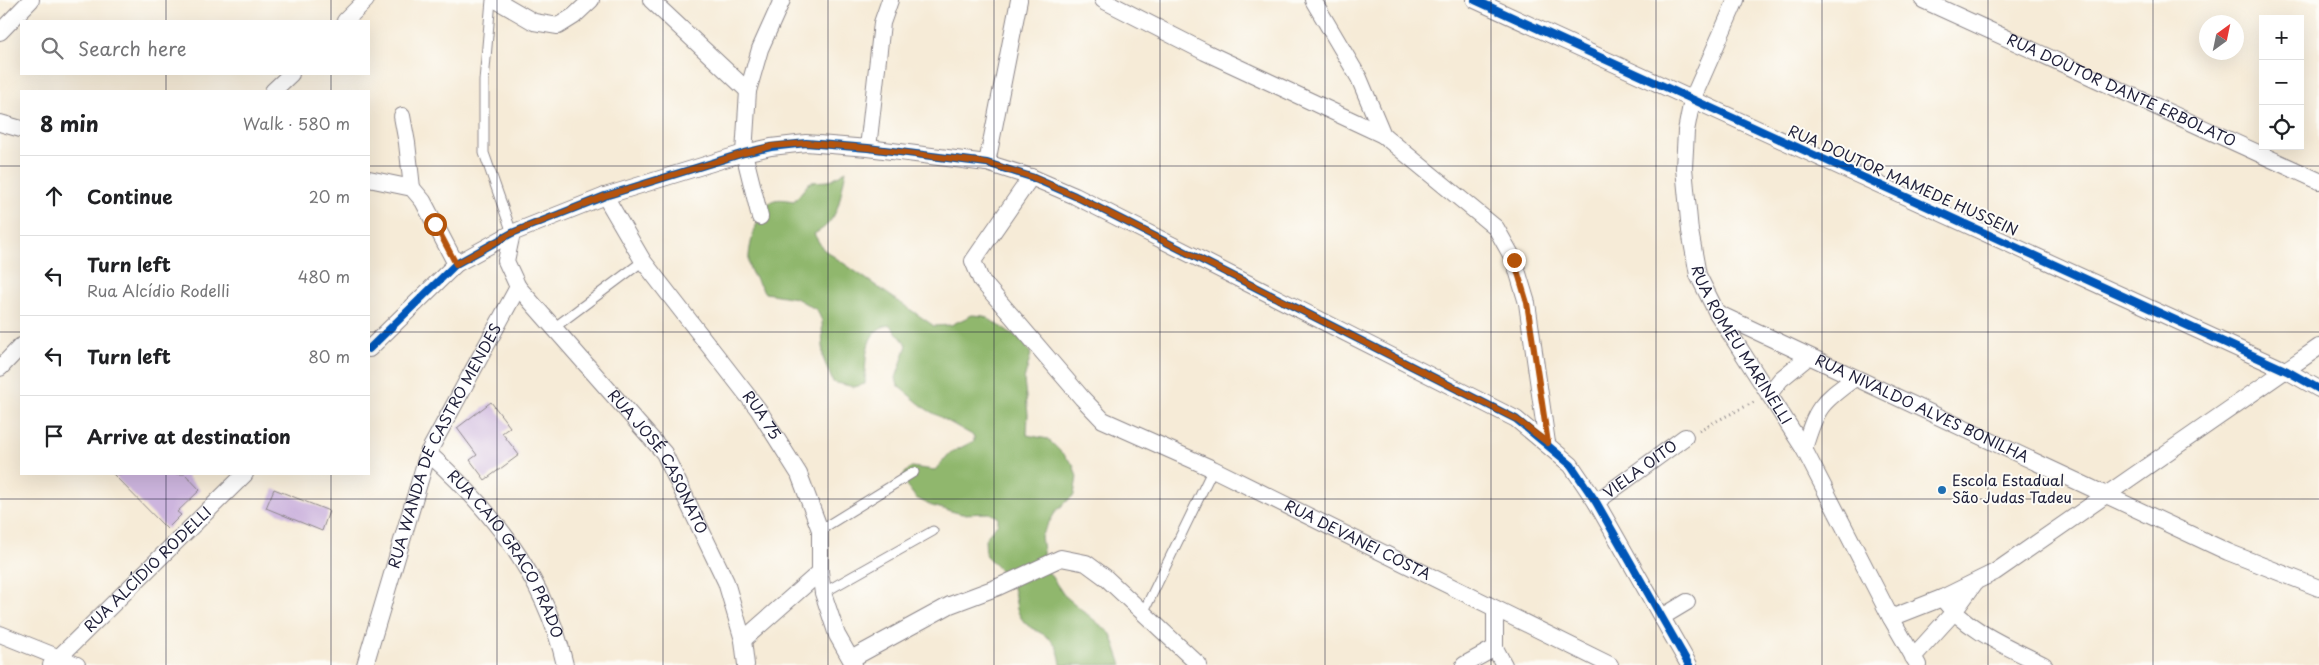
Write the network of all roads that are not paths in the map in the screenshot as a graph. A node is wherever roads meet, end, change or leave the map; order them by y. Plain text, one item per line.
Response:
1 (31, 0) edge
2 (366, 0) edge
3 (491, 0) edge
4 (496, 0) edge
5 (591, 0) edge
6 (651, 0) edge
7 (782, 0) edge
8 (890, 0) edge
9 (1019, 0) edge
10 (1103, 0) edge
11 (1313, 0) edge
12 (1475, 0) edge
13 (1736, 0) edge
14 (1923, 0) edge
15 (346, 20) edge
16 (0, 32) edge
17 (289, 75) edge
18 (273, 90) edge
19 (748, 91) junction
20 (1692, 100) junction
21 (402, 116) dead end
22 (0, 123) edge
23 (20, 129) edge
24 (1383, 135) junction
25 (868, 148) junction
26 (744, 153) junction
27 (987, 163) junction
28 (1032, 177) junction
29 (370, 179) edge
30 (2319, 181) edge
31 (412, 188) junction
32 (605, 196) junction
33 (760, 217) dead end
34 (512, 233) junction
35 (643, 261) junction
36 (456, 264) junction
37 (518, 287) junction
38 (1717, 313) junction
39 (555, 327) junction
40 (20, 347) edge
41 (2319, 347) edge
42 (370, 348) edge
43 (1808, 357) junction
44 (0, 368) edge
45 (2287, 371) junction
46 (1855, 378) junction
47 (2319, 389) edge
48 (1769, 394) junction
49 (1685, 437) road end
50 (1548, 443) junction
51 (1804, 449) junction
52 (428, 453) junction
53 (1213, 469) junction
54 (914, 472) dead end
55 (245, 475) edge
56 (2106, 494) junction
57 (1596, 502) junction
58 (820, 530) junction
59 (933, 531) dead end
60 (820, 572) junction
61 (1977, 580) junction
62 (2319, 588) edge
63 (823, 593) junction
64 (1942, 598) junction
65 (1687, 602) dead end
66 (1495, 609) junction
67 (1143, 613) junction
68 (1953, 613) junction
69 (1662, 617) junction
70 (1891, 618) junction
71 (0, 634) edge
72 (743, 640) junction
73 (1496, 648) junction
74 (55, 661) edge
75 (1915, 661) edge
76 (852, 662) edge
77 (77, 665) edge
78 (365, 665) edge
79 (565, 665) edge
80 (746, 665) edge
81 (1199, 665) edge
82 (1464, 665) edge
83 (1504, 665) edge
84 (1610, 665) edge
85 (1689, 665) edge
86 (2044, 665) edge

1 - 16 street
2 - 15 street
3 - 34 lane
4 - 5 street
6 - 19 street
7 - 19 street
8 - 25 street
9 - 27 street
10 - 24 street
11 - 24 street
12 - 20 street, RUA DOUTOR MAMEDE HUSSEIN
13 - 20 street, RUA ROMEU MARINELLI
14 - 30 street, RUA DOUTOR DANTE ERBOLATO
17 - 18 street
19 - 26 street
20 - 38 street, RUA ROMEU MARINELLI
20 - 45 street, RUA DOUTOR MAMEDE HUSSEIN
21 - 31 street
22 - 23 street
24 - 50 street
25 - 26 street
25 - 27 street
26 - 32 street
26 - 33 street
27 - 28 street
28 - 50 street
28 - 53 street, RUA DEVANEI COSTA
29 - 31 street
31 - 36 street
32 - 34 street
32 - 35 street, RUA 75
34 - 36 street
34 - 37 street
35 - 39 lane
35 - 58 street, RUA 75
36 - 42 street
37 - 39 street, RUA JOSÉ CASONATO
37 - 52 street, RUA WANDA DE CASTRO MENDES
38 - 43 street, RUA NIVALDO ALVES BONILHA
38 - 48 street, RUA ROMEU MARINELLI
39 - 72 street, RUA JOSÉ CASONATO
40 - 44 street
41 - 45 street
43 - 46 street, RUA NIVALDO ALVES BONILHA
43 - 48 street
45 - 47 street, RUA DOUTOR MAMEDE HUSSEIN
45 - 56 street
46 - 51 street
46 - 56 street, RUA NIVALDO ALVES BONILHA
48 - 51 street, RUA ROMEU MARINELLI
49 - 57 street, VIELA OITO
50 - 57 street
51 - 70 street, RUA ROMEU MARINELLI
52 - 78 street, RUA WANDA DE CASTRO MENDES
52 - 79 street, RUA CAIO GRACO PRADO
53 - 66 street, RUA DEVANEI COSTA
53 - 67 lane
54 - 58 lane
55 - 74 street, RUA ALCÍDIO RODELLI
56 - 61 street
56 - 62 street, RUA NIVALDO ALVES BONILHA
57 - 69 street
58 - 60 street, RUA 75
59 - 63 lane
60 - 63 street, RUA 75
60 - 72 street
61 - 64 street
61 - 68 street
63 - 76 street, RUA 75
64 - 68 street
64 - 70 street
65 - 69 street
66 - 73 street
66 - 84 street, RUA DEVANEI COSTA
67 - 76 street
67 - 81 street
68 - 75 street
68 - 86 street
69 - 85 street
70 - 75 street, RUA ROMEU MARINELLI
71 - 74 street
72 - 80 street, RUA JOSÉ CASONATO
73 - 82 street
73 - 83 street
74 - 77 street

